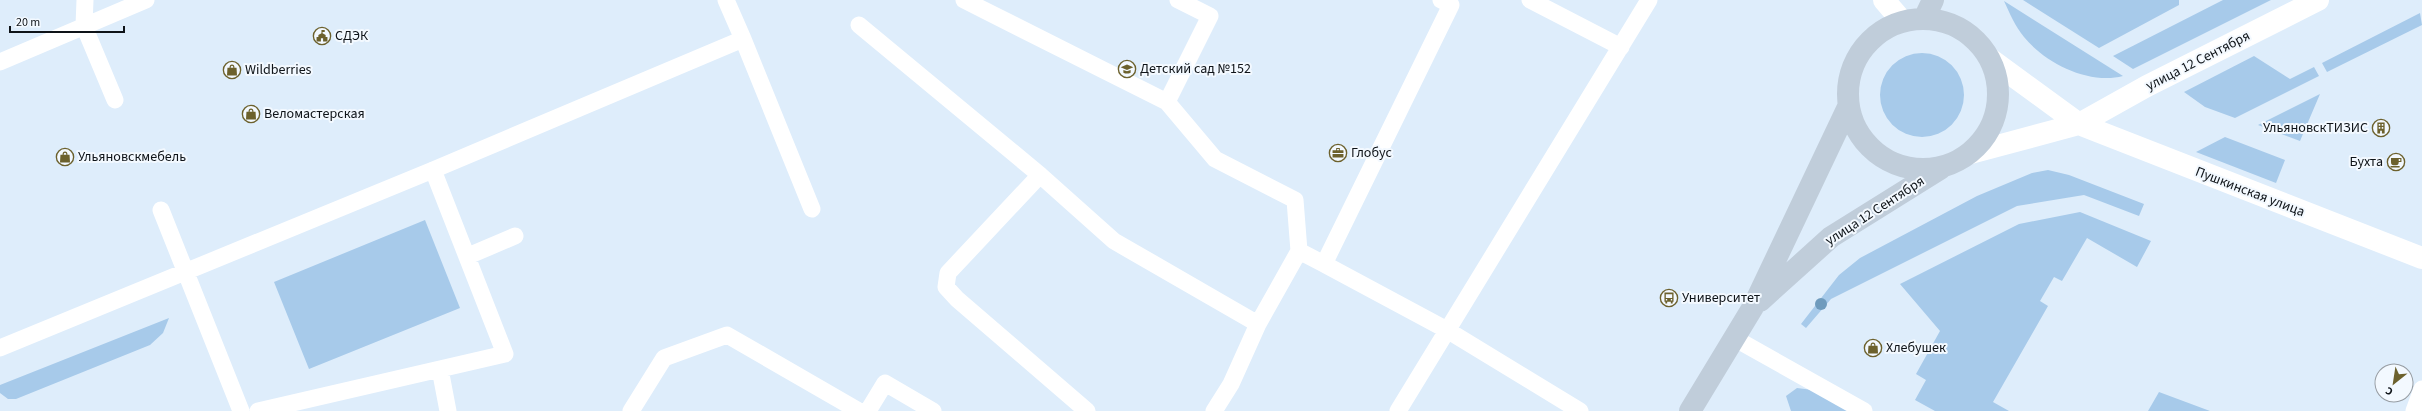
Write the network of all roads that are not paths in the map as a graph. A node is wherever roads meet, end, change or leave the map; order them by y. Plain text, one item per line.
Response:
1 (85, 0) edge
2 (146, 0) edge
3 (726, 0) edge
4 (964, 0) edge
5 (1178, 0) edge
6 (1441, 0) edge
7 (1530, 0) edge
8 (1650, 0) edge
9 (1884, 0) edge
10 (2318, 0) edge
11 (1929, 9) edge
12 (1902, 21) junction
13 (859, 25) dead end
14 (84, 26) junction
15 (743, 39) junction
16 (1621, 47) junction
17 (1990, 59) junction
18 (0, 62) edge
19 (115, 100) dead end
20 (1167, 102) junction
21 (1848, 107) junction
22 (2079, 124) junction
23 (1971, 153) junction
24 (1945, 167) junction
25 (433, 170) junction
26 (1040, 175) junction
27 (812, 209) dead end
28 (161, 210) dead end
29 (515, 236) dead end
30 (1300, 251) junction
31 (468, 256) junction
32 (2422, 258) edge
33 (1324, 264) junction
34 (186, 273) junction
35 (1753, 307) junction
36 (1258, 324) junction
37 (1447, 330) junction
38 (1734, 338) junction
39 (0, 348) edge
40 (440, 369) junction
41 (2422, 389) edge
42 (242, 411) edge
43 (258, 411) edge
44 (448, 411) edge
45 (632, 411) edge
46 (859, 411) edge
47 (868, 411) edge
48 (933, 411) edge
49 (1087, 411) edge
50 (1214, 411) edge
51 (1398, 411) edge
52 (1580, 411) edge
53 (1690, 411) edge
54 (1864, 411) edge
55 (2414, 411) edge

1 - 14 lane
2 - 14 lane
3 - 15 lane
4 - 20 lane
5 - 20 lane
6 - 33 lane
7 - 16 lane
8 - 16 lane
9 - 12 street
10 - 22 street, улица 12 Сентября
11 - 12 main road, улица 12 Сентября
11 - 17 main road, улица 12 Сентября
12 - 21 main road, улица 12 Сентября
13 - 26 lane
14 - 18 lane
14 - 19 lane
15 - 25 lane
15 - 27 lane
16 - 37 lane
17 - 22 street, Пушкинская улица
17 - 23 main road, улица 12 Сентября
20 - 30 lane
21 - 24 main road
21 - 35 main road, улица 12 Сентября
22 - 23 street
22 - 32 street, Пушкинская улица
23 - 24 main road, улица 12 Сентября
24 - 35 main road, улица 12 Сентября
25 - 31 lane
25 - 34 lane
26 - 36 lane
26 - 49 lane
28 - 34 lane
29 - 31 lane
30 - 33 lane
30 - 36 lane
31 - 40 lane
33 - 37 lane
34 - 39 lane
34 - 42 lane
35 - 38 main road, улица 12 Сентября
36 - 50 lane
37 - 51 lane
37 - 52 lane
38 - 53 main road, улица 12 Сентября
38 - 54 lane
40 - 43 lane
40 - 44 lane
41 - 55 lane
45 - 46 lane
47 - 48 lane

